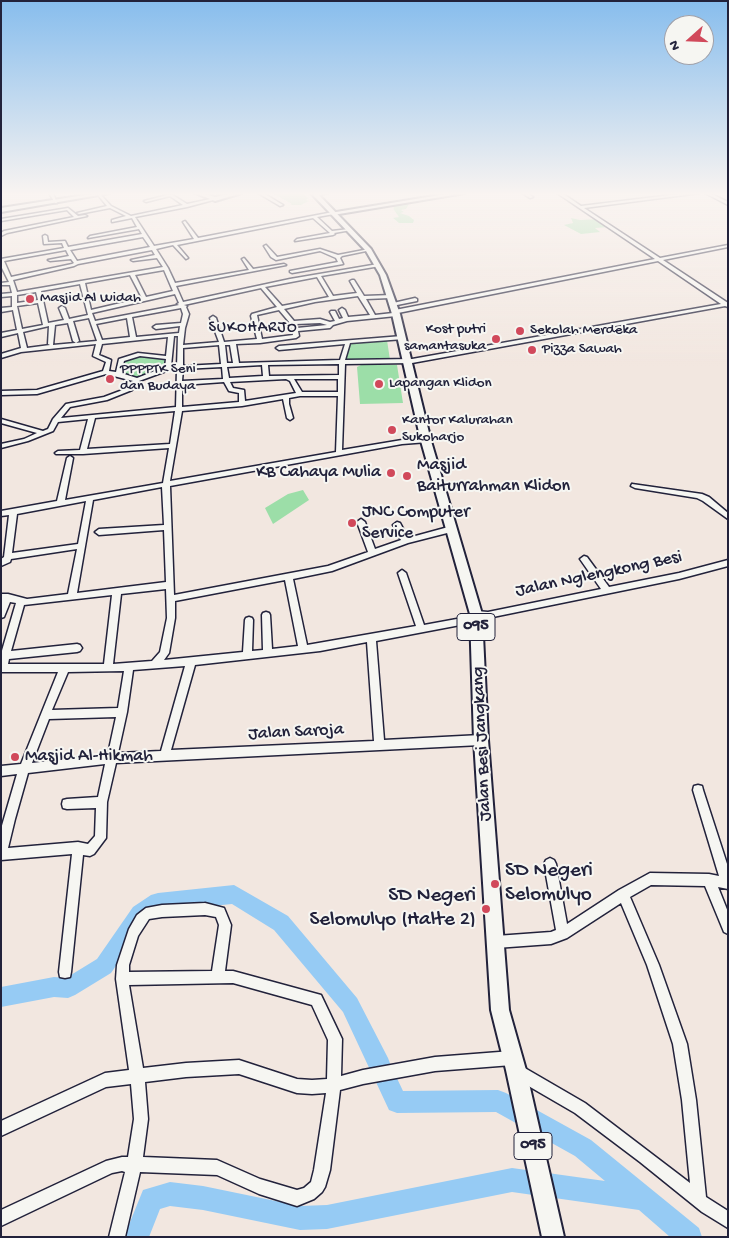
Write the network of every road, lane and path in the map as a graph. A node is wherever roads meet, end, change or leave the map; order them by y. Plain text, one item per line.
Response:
1 (28, 250) dead end
2 (368, 250) edge
3 (58, 251) edge
4 (68, 251) edge
5 (136, 251) edge
6 (156, 251) edge
7 (180, 251) edge
8 (269, 251) edge
9 (316, 251) edge
10 (322, 251) edge
11 (365, 251) edge
12 (646, 251) edge
13 (700, 251) edge
14 (31, 256) junction
15 (159, 256) junction
16 (72, 257) junction
17 (341, 257) junction
18 (186, 258) dead end
19 (280, 258) junction
20 (657, 258) junction
21 (244, 259) dead end
22 (2, 260) edge
23 (50, 260) dead end
24 (133, 260) dead end
25 (76, 263) junction
26 (284, 265) junction
27 (378, 265) junction
28 (166, 268) junction
29 (59, 269) junction
30 (252, 270) junction
31 (292, 272) junction
32 (132, 274) junction
33 (62, 275) dead end
34 (318, 275) junction
35 (300, 278) junction
36 (11, 281) junction
37 (352, 281) dead end
38 (82, 283) junction
39 (1, 284) edge
40 (262, 286) junction
41 (175, 288) junction
42 (38, 290) junction
43 (15, 294) junction
44 (1, 296) edge
45 (361, 296) junction
46 (144, 298) junction
47 (332, 298) junction
48 (415, 300) dead end
49 (41, 301) junction
50 (182, 305) junction
51 (727, 305) edge
52 (135, 306) dead end
53 (393, 306) junction
54 (15, 307) junction
55 (62, 308) dead end
56 (281, 309) junction
57 (1, 310) edge
58 (342, 310) dead end
59 (333, 312) dead end
60 (90, 314) junction
61 (285, 314) junction
62 (142, 315) junction
63 (372, 316) junction
64 (128, 317) junction
65 (213, 318) dead end
66 (254, 319) junction
67 (346, 319) junction
68 (68, 321) junction
69 (338, 322) junction
70 (94, 324) junction
71 (184, 324) junction
72 (293, 324) junction
73 (330, 324) junction
74 (49, 325) junction
75 (156, 327) dead end
76 (296, 330) junction
77 (20, 331) junction
78 (2, 334) edge
79 (182, 334) junction
80 (171, 335) junction
81 (133, 338) junction
82 (402, 338) junction
83 (277, 339) junction
84 (76, 341) dead end
85 (260, 341) junction
86 (100, 342) junction
87 (233, 342) junction
88 (348, 342) junction
89 (1, 343) edge
90 (222, 343) junction
91 (51, 344) dead end
92 (180, 347) junction
93 (24, 348) dead end
94 (279, 348) junction
95 (1, 356) edge
96 (169, 358) junction
97 (121, 360) junction
98 (109, 361) junction
99 (407, 361) junction
100 (342, 362) junction
101 (283, 363) junction
102 (265, 364) junction
103 (236, 365) junction
104 (224, 366) junction
105 (181, 367) junction
106 (168, 368) junction
107 (106, 372) junction
108 (118, 374) junction
109 (287, 377) junction
110 (342, 377) junction
111 (266, 378) junction
112 (137, 380) junction
113 (226, 381) junction
114 (181, 383) junction
115 (1, 393) edge
116 (300, 394) junction
117 (341, 394) junction
118 (286, 398) junction
119 (105, 399) junction
120 (242, 404) junction
121 (179, 409) junction
122 (100, 415) junction
123 (92, 416) junction
124 (290, 418) dead end
125 (55, 420) junction
126 (3, 421) dead end
127 (43, 433) junction
128 (426, 441) junction
129 (1, 446) edge
130 (174, 446) junction
131 (83, 452) junction
132 (58, 453) dead end
133 (339, 453) junction
134 (70, 458) dead end
135 (166, 484) junction
136 (635, 486) dead end
137 (90, 498) junction
138 (60, 504) junction
139 (13, 512) junction
140 (1, 514) edge
141 (728, 517) edge
142 (361, 522) dead end
143 (397, 525) dead end
144 (168, 527) junction
145 (452, 529) junction
146 (99, 532) dead end
147 (406, 541) junction
148 (81, 546) junction
149 (373, 553) junction
150 (584, 559) dead end
151 (4, 560) edge
152 (728, 563) edge
153 (402, 573) dead end
154 (289, 578) junction
155 (170, 585) junction
156 (607, 590) junction
157 (117, 592) junction
158 (72, 596) junction
159 (5, 597) edge
160 (170, 599) junction
161 (22, 600) junction
162 (1, 615) edge
163 (266, 615) dead end
164 (476, 617) junction
165 (249, 620) dead end
166 (420, 630) junction
167 (371, 639) junction
168 (77, 648) dead end
169 (303, 649) junction
170 (40, 652) junction
171 (164, 653) junction
172 (268, 653) junction
173 (247, 654) junction
174 (7, 655) junction
175 (177, 662) junction
176 (191, 662) junction
177 (155, 664) junction
178 (129, 667) junction
179 (2, 668) edge
180 (32, 668) junction
181 (108, 668) junction
182 (64, 669) junction
183 (122, 712) junction
184 (45, 715) junction
185 (481, 740) junction
186 (378, 744) junction
187 (165, 755) junction
188 (113, 758) junction
189 (24, 769) junction
190 (1, 771) edge
191 (698, 790) dead end
192 (102, 802) junction
193 (67, 804) dead end
194 (78, 848) junction
195 (2, 854) edge
196 (550, 864) dead end
197 (709, 880) junction
198 (727, 883) edge
199 (623, 894) junction
200 (728, 928) edge
201 (563, 934) junction
202 (496, 942) junction
203 (65, 972) dead end
204 (218, 976) junction
205 (122, 979) junction
206 (514, 1064) junction
207 (137, 1076) junction
208 (334, 1085) junction
209 (1, 1129) edge
210 (135, 1163) junction
211 (699, 1201) junction
212 (1, 1218) edge
213 (728, 1220) edge
214 (117, 1237) edge
215 (553, 1237) edge

1 - 14 street
2 - 27 main road, Jalan Besi Jangkang / 095
3 - 14 street
4 - 16 street
5 - 25 street
6 - 15 street
7 - 18 street
8 - 19 street
9 - 19 street
10 - 17 street
11 - 17 street
12 - 20 street
13 - 20 street
14 - 22 street
15 - 24 street
15 - 28 street
16 - 23 street
16 - 25 street
17 - 31 street
19 - 26 street
20 - 51 street
20 - 53 street
21 - 30 street
22 - 36 street
25 - 29 street
26 - 30 street
26 - 31 street
27 - 34 street
27 - 53 main road, Jalan Besi Jangkang / 095
28 - 32 street
28 - 41 street
29 - 33 street
29 - 36 street
30 - 41 street
31 - 35 street
32 - 38 street
32 - 46 street
34 - 35 street
34 - 47 street
35 - 40 street
36 - 39 street
36 - 43 street
37 - 45 street
38 - 42 street
38 - 60 street
40 - 50 street
40 - 56 street
41 - 46 street
41 - 50 street
42 - 43 street
42 - 49 street
43 - 44 street
43 - 54 street
45 - 47 street
45 - 53 street
45 - 63 street
46 - 60 street
47 - 56 street
48 - 53 street
49 - 54 street
49 - 74 street
50 - 62 street
50 - 71 street
51 - 99 street
52 - 62 street
53 - 63 street
53 - 82 main road, Jalan Besi Jangkang / 095
54 - 57 street
54 - 77 street
55 - 68 street
56 - 61 street
56 - 66 street
58 - 67 street
59 - 69 street
60 - 68 street
60 - 70 street
61 - 66 street
61 - 72 street
62 - 64 street
63 - 67 street
64 - 70 street
64 - 81 street
65 - 90 street
66 - 85 street
67 - 69 street
68 - 74 street
68 - 84 street
69 - 73 street
70 - 86 street
71 - 75 street
71 - 79 street
72 - 73 street
72 - 76 street
73 - 76 street
74 - 77 street
74 - 91 street
76 - 83 street
77 - 78 street
77 - 93 street
78 - 89 street
79 - 80 street
79 - 92 street
80 - 81 street
80 - 96 street
81 - 86 street
82 - 88 street
82 - 99 main road, Jalan Besi Jangkang / 095
83 - 85 street
83 - 94 street
85 - 87 street
86 - 95 street
86 - 98 street
87 - 90 street
87 - 103 street
88 - 94 street
88 - 100 street
90 - 92 street
90 - 104 street
92 - 105 street
94 - 101 street
96 - 97 street
96 - 106 street
97 - 98 street
97 - 108 street
98 - 107 street
99 - 100 street
99 - 128 main road, Jalan Besi Jangkang / 095
100 - 101 street
100 - 110 street
101 - 102 street
102 - 103 street
102 - 111 street
103 - 104 street
104 - 105 street
104 - 113 street
105 - 106 street
105 - 114 street
106 - 112 street
107 - 108 street
107 - 115 street
108 - 112 street
109 - 110 street
109 - 111 street
109 - 116 street
110 - 117 street
111 - 113 street
112 - 119 street
113 - 114 street
113 - 120 street
114 - 121 street
116 - 117 street
116 - 118 street
117 - 133 street
118 - 120 street
118 - 124 street
119 - 122 street
119 - 125 street
120 - 121 street
121 - 122 street
121 - 130 street
122 - 123 street
123 - 125 street
123 - 131 street
125 - 127 street
126 - 127 street
127 - 129 street
128 - 133 street
128 - 145 main road, Jalan Besi Jangkang / 095
130 - 131 street
130 - 135 street
131 - 132 street
133 - 135 street
134 - 138 street
135 - 137 street
135 - 144 street
136 - 141 street
137 - 138 street
137 - 148 street
138 - 139 street
139 - 140 street
139 - 151 street
142 - 149 street
143 - 147 street
144 - 146 street
144 - 155 street
145 - 147 street
145 - 164 main road, Jalan Besi Jangkang / 095
147 - 149 street
148 - 151 street
148 - 158 street
149 - 154 street
150 - 156 street
152 - 156 street, Jalan Nglengkong Besi
153 - 166 street
154 - 160 street
154 - 169 street
155 - 157 street
155 - 160 street
156 - 164 street, Jalan Nglengkong Besi
157 - 158 street
157 - 181 street
158 - 161 street
159 - 161 street
159 - 162 street
160 - 171 street
161 - 174 street
163 - 172 street
164 - 166 street, Jalan Nglengkong Besi
164 - 185 main road, Jalan Besi Jangkang / 095
165 - 173 street
166 - 167 street, Jalan Nglengkong Besi
167 - 169 street, Jalan Nglengkong Besi
167 - 186 street
168 - 170 street
169 - 172 street, Jalan Nglengkong Besi
170 - 174 street
170 - 180 street
171 - 175 street
171 - 177 street
172 - 173 street, Jalan Nglengkong Besi
173 - 176 street, Jalan Nglengkong Besi
174 - 179 street
175 - 176 street, Jalan Nglengkong Besi
175 - 177 street, Jalan Nglengkong Besi
176 - 187 street
177 - 178 street, Jalan Nglengkong Besi
178 - 181 street, Jalan Nglengkong Besi
178 - 183 street
179 - 180 street, Jalan Nglengkong Besi
180 - 182 street, Jalan Nglengkong Besi
181 - 182 street, Jalan Nglengkong Besi
182 - 184 street
183 - 184 street
183 - 188 street
184 - 189 street
185 - 186 street, Jalan Saroja
185 - 202 main road, Jalan Besi Jangkang / 095
186 - 187 street, Jalan Saroja
187 - 188 street, Jalan Saroja
188 - 189 street, Jalan Saroja
188 - 192 street
189 - 190 street, Jalan Saroja
189 - 195 street
191 - 198 street
192 - 193 street
192 - 194 street
194 - 195 street
194 - 203 street
196 - 201 street
197 - 198 street
197 - 199 street
197 - 200 street
199 - 201 street
199 - 211 street
201 - 202 street
202 - 206 main road, Jalan Besi Jangkang / 095
204 - 205 street
204 - 205 street
204 - 208 street
205 - 207 street
206 - 208 street
206 - 211 street
206 - 215 main road, Jalan Besi Jangkang / 095
207 - 208 street
207 - 209 street
207 - 210 street
208 - 210 street
210 - 212 street
210 - 214 street
211 - 213 street

